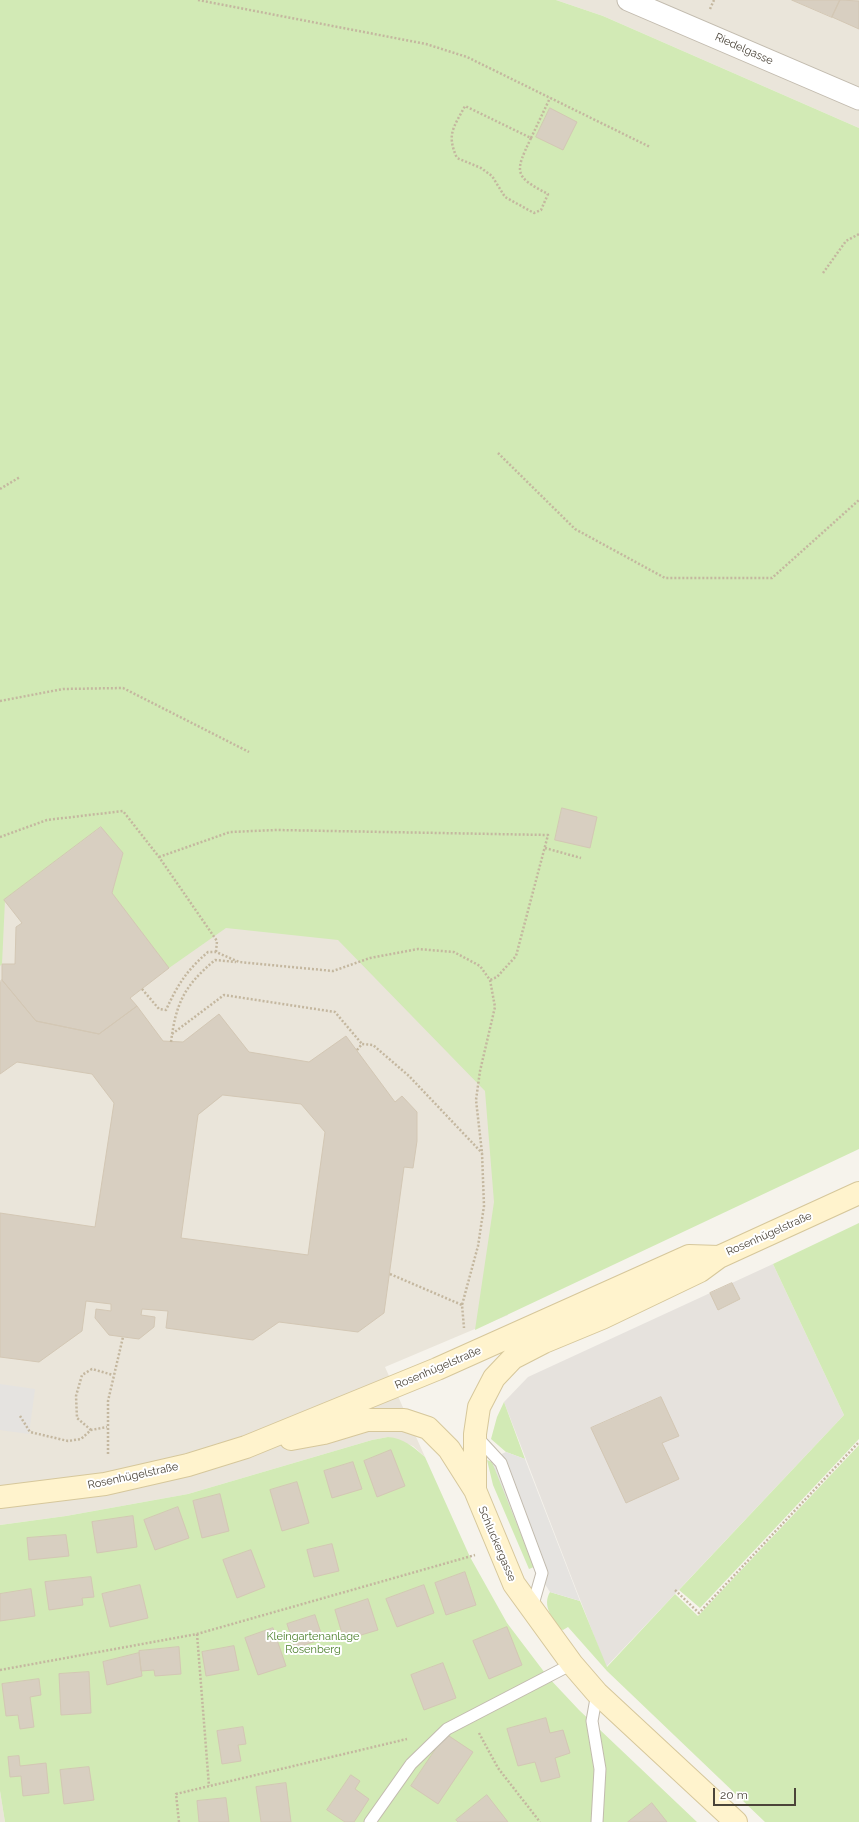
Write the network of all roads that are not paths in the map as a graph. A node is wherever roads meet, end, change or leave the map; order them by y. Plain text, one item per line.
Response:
1 (628, 0) edge
2 (859, 99) edge
3 (859, 1193) edge
4 (718, 1257) junction
5 (475, 1434) junction
6 (246, 1447) junction
7 (475, 1490) junction
8 (0, 1497) edge
9 (532, 1608) junction
10 (572, 1664) junction
11 (597, 1693) junction
12 (370, 1822) edge
13 (597, 1822) edge
14 (736, 1822) edge

1 - 2 street, Riedelgasse
3 - 4 main road, Rosenhügelstraße
4 - 5 main road
4 - 6 main road, Rosenhügelstraße
5 - 7 main road
5 - 9 lane
6 - 7 main road, Schluckergasse
6 - 8 main road, Rosenhügelstraße
7 - 9 main road, Schluckergasse
9 - 10 main road, Schluckergasse
10 - 11 main road, Schluckergasse
10 - 12 lane
11 - 13 lane
11 - 14 main road, Schluckergasse

